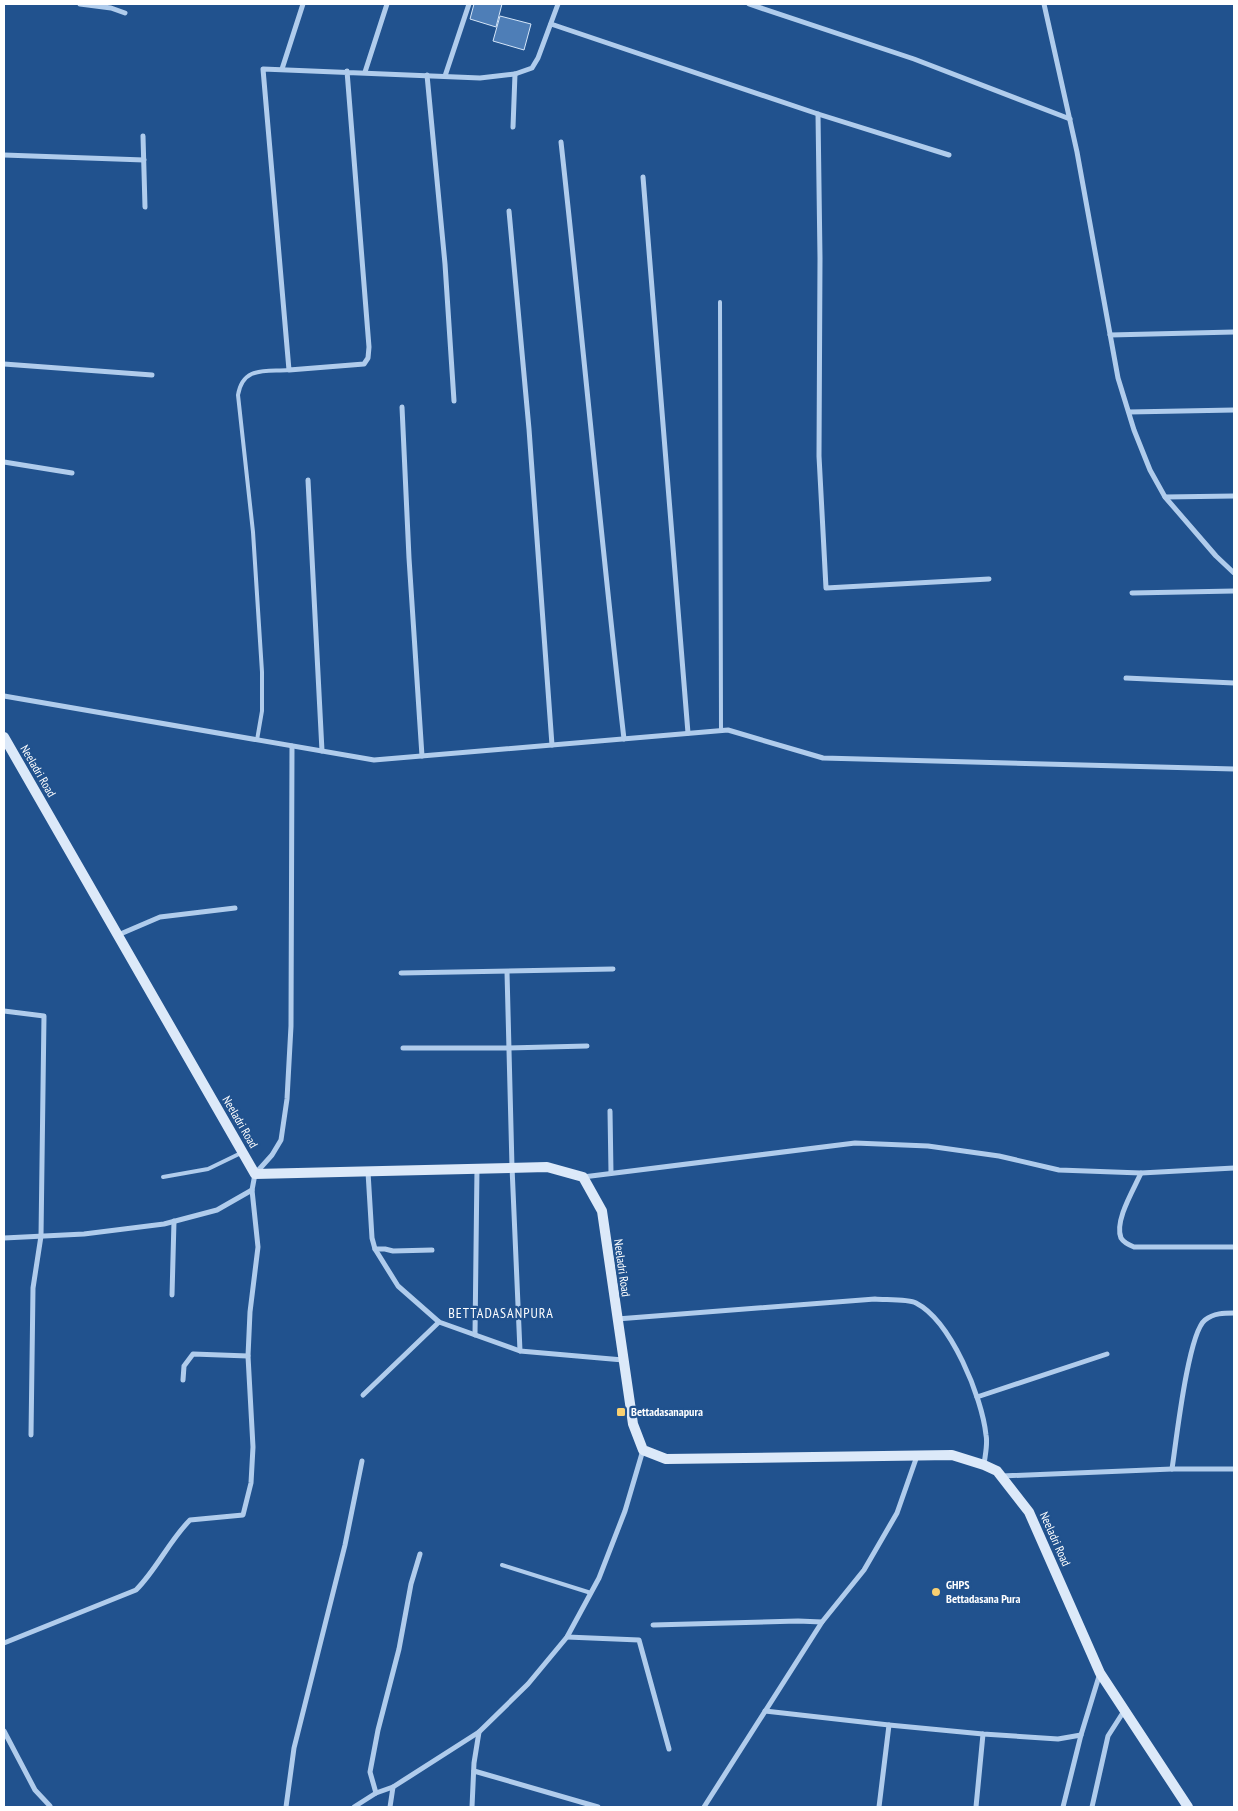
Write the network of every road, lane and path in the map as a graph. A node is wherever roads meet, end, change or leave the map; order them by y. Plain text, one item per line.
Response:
1 (80, 4) edge
2 (303, 4) edge
3 (387, 4) edge
4 (469, 4) edge
5 (558, 4) edge
6 (749, 4) edge
7 (1044, 4) edge
8 (124, 13) dead end
9 (551, 24) junction
10 (282, 69) junction
11 (346, 71) junction
12 (365, 72) junction
13 (515, 74) junction
14 (427, 75) junction
15 (445, 76) junction
16 (818, 114) junction
17 (1070, 119) junction
18 (513, 127) dead end
19 (143, 136) dead end
20 (561, 142) dead end
21 (4, 155) edge
22 (949, 155) dead end
23 (144, 160) junction
24 (643, 177) dead end
25 (145, 207) dead end
26 (509, 212) dead end
27 (720, 302) dead end
28 (1234, 332) edge
29 (1110, 335) junction
30 (4, 364) edge
31 (289, 370) junction
32 (152, 375) dead end
33 (454, 401) dead end
34 (402, 407) dead end
35 (1234, 410) edge
36 (1129, 412) junction
37 (4, 462) edge
38 (72, 473) dead end
39 (308, 480) dead end
40 (1165, 496) junction
41 (1234, 496) edge
42 (1234, 573) edge
43 (990, 579) dead end
44 (1234, 591) edge
45 (1132, 593) dead end
46 (1126, 678) dead end
47 (1234, 682) edge
48 (4, 696) edge
49 (721, 730) junction
50 (688, 733) junction
51 (4, 737) edge
52 (624, 738) junction
53 (256, 740) junction
54 (552, 745) junction
55 (292, 746) junction
56 (322, 751) junction
57 (422, 756) junction
58 (1234, 769) edge
59 (235, 908) dead end
60 (118, 935) junction
61 (613, 969) dead end
62 (507, 972) junction
63 (401, 973) dead end
64 (4, 1011) edge
65 (587, 1046) dead end
66 (402, 1048) dead end
67 (508, 1048) junction
68 (610, 1111) dead end
69 (242, 1152) junction
70 (512, 1167) junction
71 (477, 1168) junction
72 (1234, 1168) edge
73 (368, 1171) junction
74 (611, 1173) junction
75 (1141, 1173) junction
76 (255, 1174) junction
77 (163, 1177) dead end
78 (583, 1177) junction
79 (252, 1190) junction
80 (174, 1221) junction
81 (41, 1236) junction
82 (4, 1238) edge
83 (1234, 1247) edge
84 (375, 1249) junction
85 (432, 1250) dead end
86 (172, 1295) dead end
87 (1234, 1313) edge
88 (617, 1319) junction
89 (439, 1322) junction
90 (475, 1335) junction
91 (520, 1351) junction
92 (1107, 1354) dead end
93 (248, 1356) junction
94 (624, 1360) junction
95 (183, 1380) dead end
96 (363, 1395) dead end
97 (977, 1397) junction
98 (30, 1436) dead end
99 (643, 1450) junction
100 (917, 1456) junction
101 (362, 1461) dead end
102 (984, 1465) junction
103 (1172, 1469) junction
104 (1234, 1469) edge
105 (1001, 1476) junction
106 (420, 1554) dead end
107 (502, 1565) dead end
108 (591, 1593) junction
109 (822, 1622) junction
110 (653, 1625) dead end
111 (567, 1637) junction
112 (4, 1644) edge
113 (1100, 1673) junction
114 (1124, 1710) junction
115 (765, 1711) junction
116 (889, 1725) junction
117 (4, 1731) edge
118 (479, 1732) junction
119 (983, 1734) junction
120 (1081, 1735) junction
121 (669, 1749) dead end
122 (474, 1771) junction
123 (393, 1787) junction
124 (376, 1793) junction
125 (50, 1806) dead end
126 (286, 1807) edge
127 (354, 1807) edge
128 (390, 1807) edge
129 (472, 1807) edge
130 (598, 1807) edge
131 (704, 1807) edge
132 (879, 1807) edge
133 (976, 1807) edge
134 (1063, 1807) edge
135 (1092, 1807) edge
136 (1188, 1807) edge

1 - 8 street
2 - 10 street
3 - 12 street
4 - 15 street
5 - 9 street
6 - 17 street
7 - 17 street
9 - 13 street
9 - 16 street
10 - 11 street
10 - 31 street
11 - 12 street
11 - 31 street
12 - 14 street
13 - 15 street
13 - 18 street
14 - 15 street
14 - 33 street
16 - 22 street
16 - 43 street
17 - 29 street
19 - 23 street
20 - 52 street
21 - 23 street
23 - 25 street
24 - 50 street
26 - 54 street
27 - 49 lane
28 - 29 street
29 - 36 street
30 - 32 street
31 - 53 lane
34 - 57 street
35 - 36 street
36 - 40 street
37 - 38 street
39 - 56 street
40 - 41 street
40 - 42 street
44 - 45 street
46 - 47 street
48 - 53 street
49 - 50 street
49 - 58 street
50 - 52 street
51 - 60 main road, Neeladri Road
52 - 54 street
53 - 55 street
54 - 57 street
55 - 56 street
55 - 76 street
56 - 57 street
59 - 60 street
60 - 69 main road, Neeladri Road
61 - 62 street
62 - 63 street
62 - 67 street
64 - 81 street
65 - 67 street
66 - 67 street
67 - 70 street
68 - 74 street
69 - 76 main road, Neeladri Road
69 - 77 lane
70 - 71 main road
70 - 78 main road
70 - 91 street
71 - 73 main road
71 - 90 street
72 - 75 street
73 - 76 main road
73 - 84 street
74 - 75 street
74 - 78 street
75 - 83 street
76 - 79 street
78 - 88 main road, Neeladri Road
79 - 80 street
79 - 93 street
80 - 81 street
80 - 86 street
81 - 82 street
81 - 98 street
84 - 85 street
84 - 89 street
87 - 103 street
88 - 94 main road, Neeladri Road
88 - 97 street
89 - 90 street
89 - 96 street
90 - 91 street
91 - 94 street
92 - 97 street
93 - 95 street
93 - 112 street
94 - 99 main road, Neeladri Road
97 - 102 street
99 - 100 main road, Neeladri Road
99 - 108 street
100 - 102 main road, Neeladri Road
100 - 109 street
101 - 126 street
102 - 105 main road, Neeladri Road
103 - 104 street
103 - 105 street
105 - 113 main road, Neeladri Road
106 - 124 street
107 - 108 lane
108 - 111 street
109 - 110 street
109 - 115 street
111 - 118 street
111 - 121 street
113 - 114 main road, Neeladri Road
113 - 120 street
114 - 135 street
114 - 136 main road, Neeladri Road
115 - 116 street
115 - 131 street
116 - 119 street
116 - 132 street
117 - 125 street
118 - 122 street
118 - 123 street
119 - 120 street
119 - 133 street
120 - 134 street
122 - 129 street
122 - 130 street
123 - 124 street
123 - 128 street
124 - 127 street

